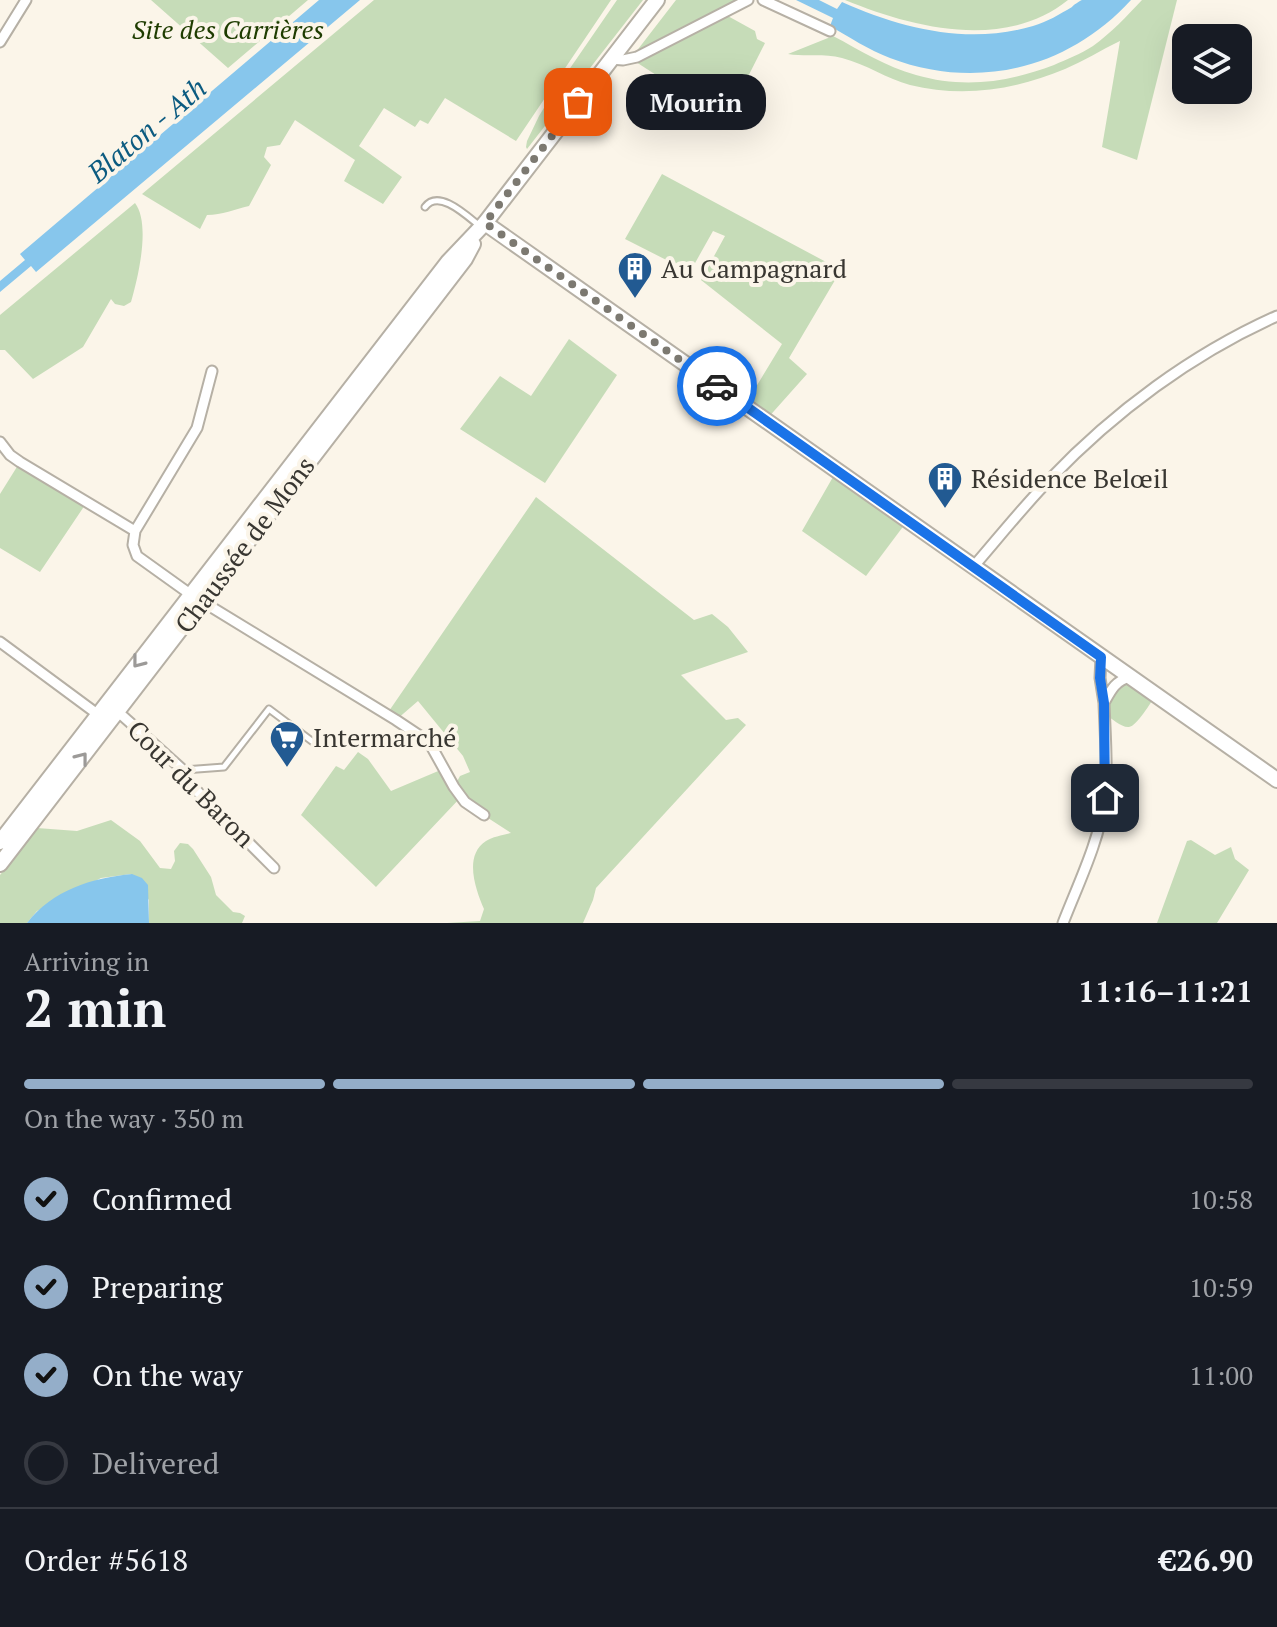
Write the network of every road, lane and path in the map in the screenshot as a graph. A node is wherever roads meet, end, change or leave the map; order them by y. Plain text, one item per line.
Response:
1 (26, 0) edge
2 (657, 0) edge
3 (748, 0) edge
4 (763, 0) edge
5 (830, 31) dead end
6 (0, 42) edge
7 (611, 59) junction
8 (425, 207) dead end
9 (483, 225) junction
10 (1277, 316) edge
11 (212, 371) dead end
12 (0, 442) edge
13 (135, 531) junction
14 (974, 566) junction
15 (196, 597) junction
16 (0, 642) edge
17 (1101, 657) junction
18 (1130, 677) junction
19 (1104, 703) junction
20 (108, 712) junction
21 (317, 745) dead end
22 (183, 770) junction
23 (1277, 780) edge
24 (484, 815) dead end
25 (0, 842) edge
26 (0, 864) edge
27 (274, 868) dead end
28 (1063, 923) edge

1 - 6 street
2 - 7 main road, Chaussée de Mons
3 - 7 street
4 - 5 street
7 - 9 main road, Chaussée de Mons
8 - 9 lane
9 - 14 main road
9 - 15 main road, Chaussée de Mons
10 - 14 street
11 - 13 street
12 - 13 street
13 - 15 street
14 - 17 main road
15 - 20 main road, Chaussée de Mons
15 - 24 street
16 - 20 street, Cour du Baron
17 - 18 main road
17 - 19 street
18 - 19 street
18 - 23 main road
19 - 28 street
20 - 22 street, Cour du Baron
20 - 25 main road, Chaussée de Mons
26 -> 20 main road, Chaussée de Mons
21 - 22 lane
22 - 27 street, Cour du Baron

